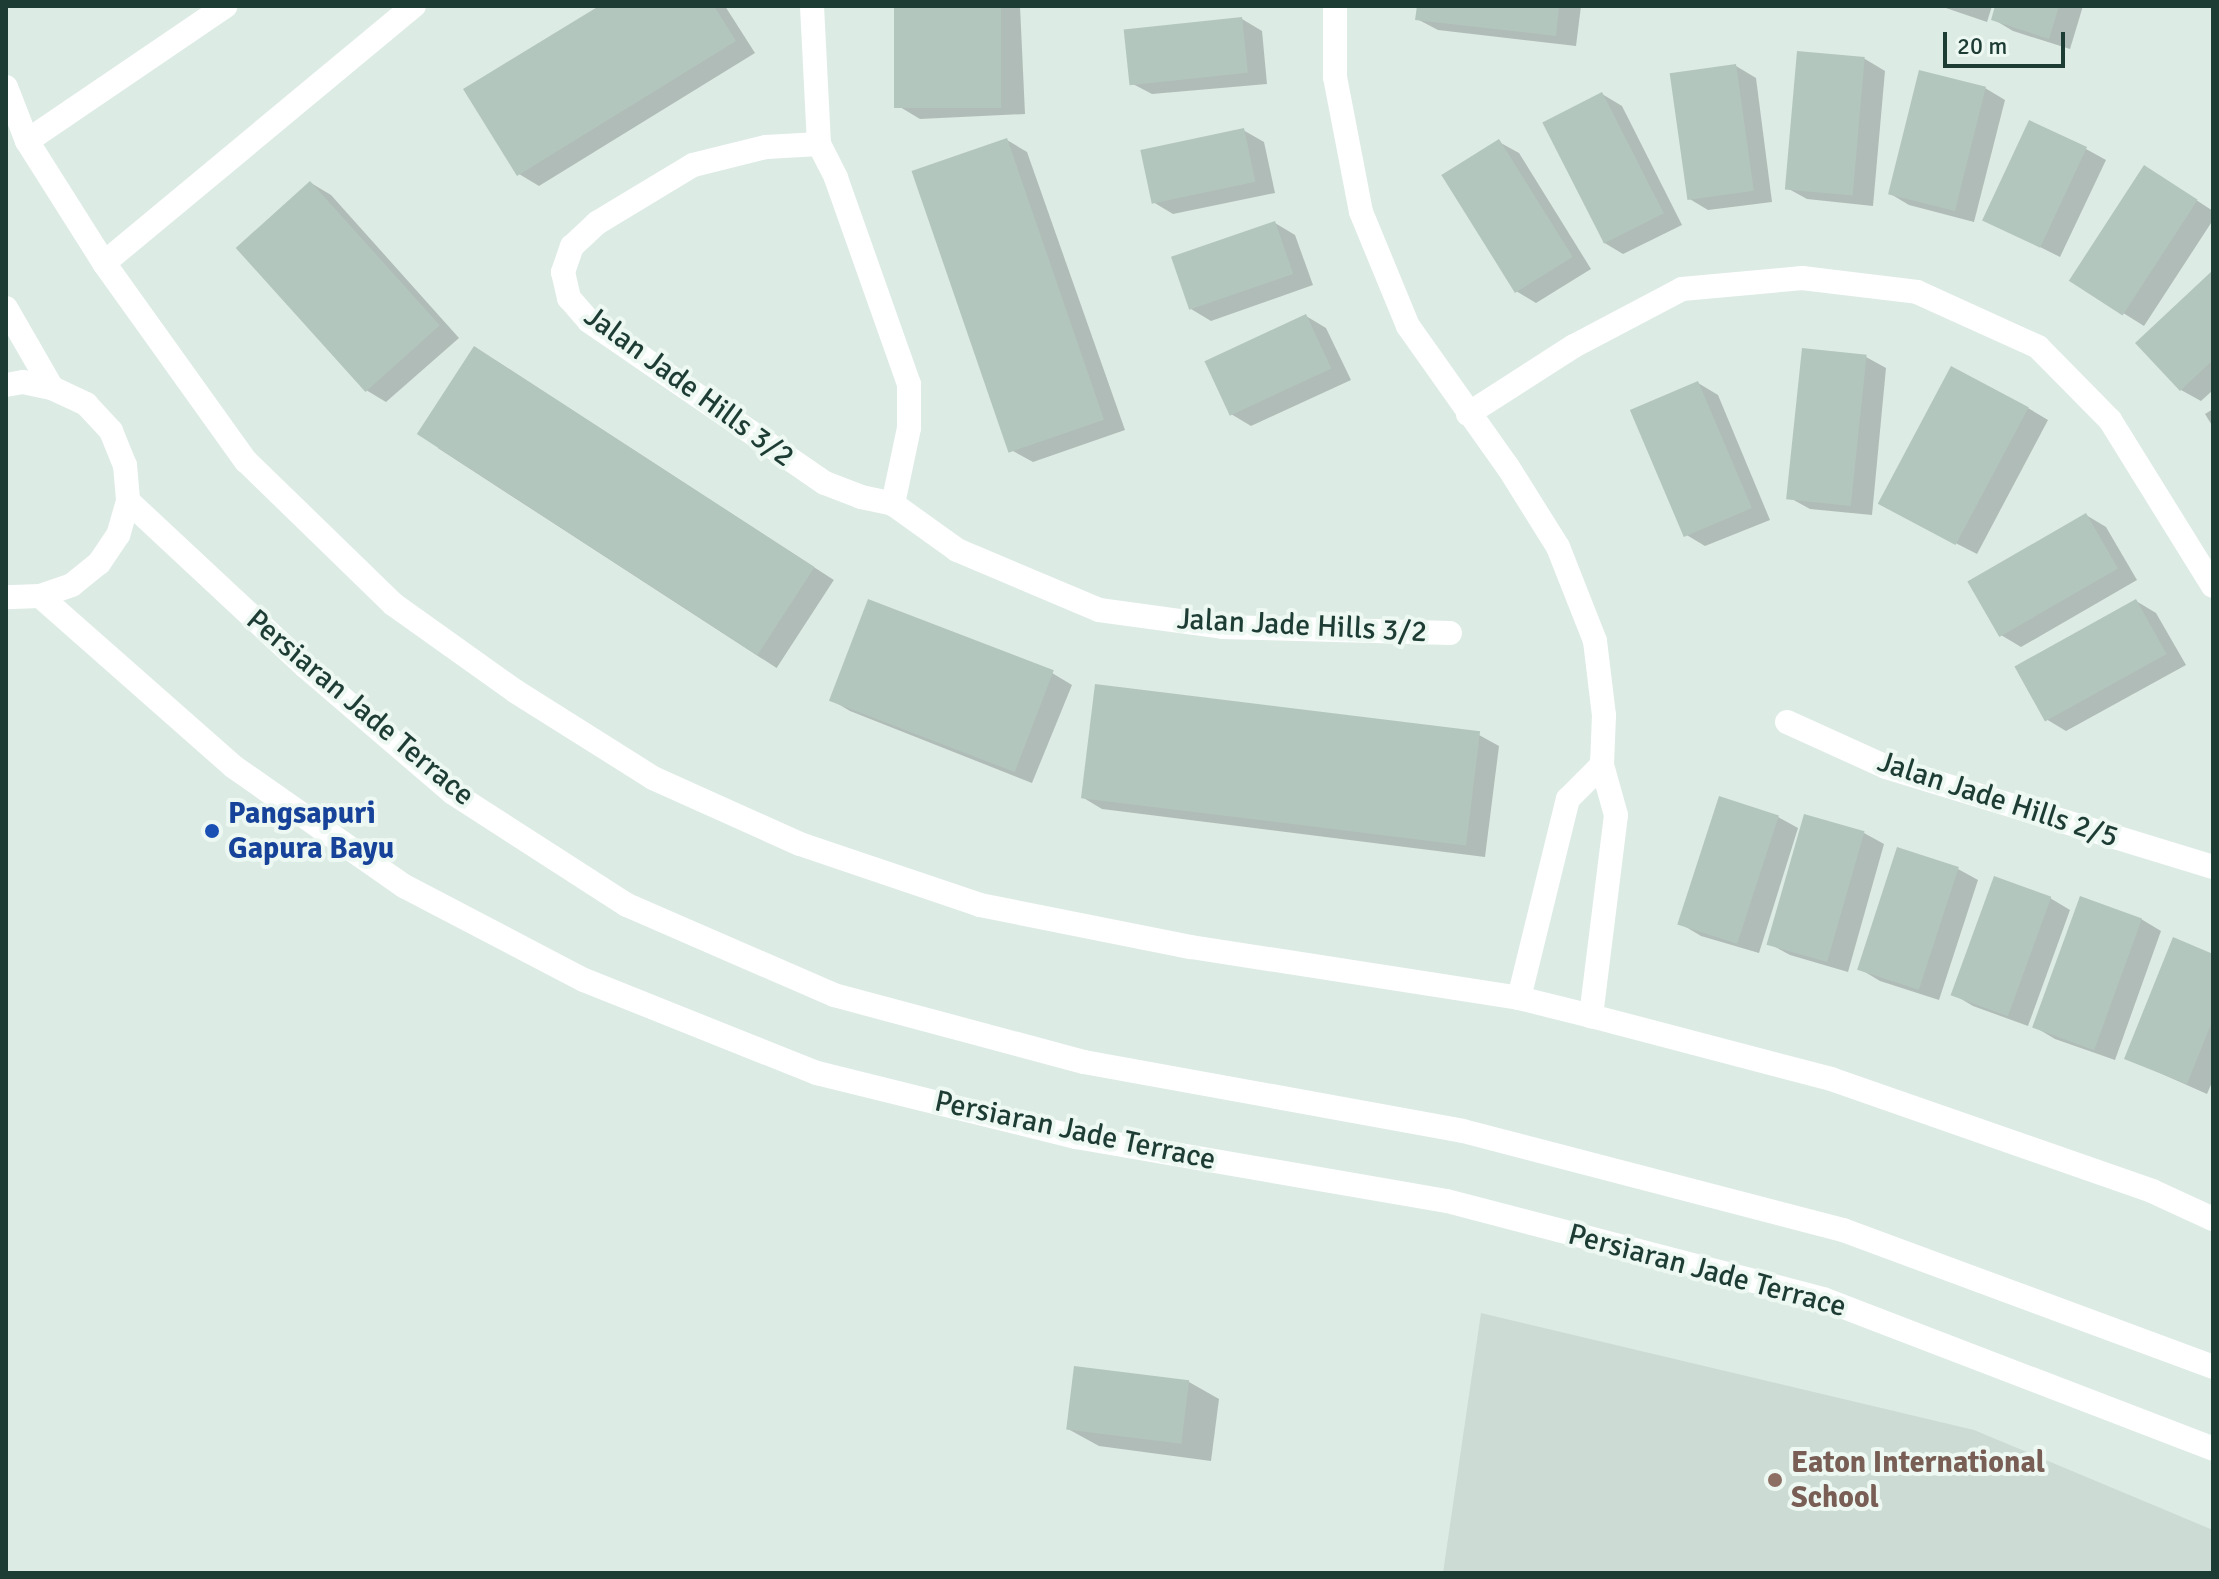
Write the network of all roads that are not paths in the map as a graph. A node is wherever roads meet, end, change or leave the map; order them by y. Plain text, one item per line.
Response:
1 (226, 6) edge
2 (414, 6) edge
3 (812, 6) edge
4 (1335, 6) edge
5 (6, 87) edge
6 (27, 141) junction
7 (819, 144) junction
8 (104, 263) junction
9 (6, 308) edge
10 (6, 385) edge
11 (52, 388) junction
12 (1468, 414) junction
13 (128, 501) junction
14 (893, 504) junction
15 (2213, 586) edge
16 (40, 596) junction
17 (6, 597) edge
18 (1450, 633) dead end
19 (1787, 722) dead end
20 (1602, 765) junction
21 (2213, 867) edge
22 (1519, 998) junction
23 (1591, 1016) junction
24 (2213, 1219) edge
25 (2213, 1367) edge
26 (2213, 1449) edge

1 - 6 street
2 - 8 street
3 - 7 street
4 - 12 street
5 - 6 street
6 - 8 street
7 - 14 street
7 - 14 street, Jalan Jade Hills 3/2
8 - 22 street
9 - 11 street
10 - 11 street
11 - 13 street
12 - 15 street
12 - 20 street
13 - 16 street
13 - 25 street, Persiaran Jade Terrace
14 - 18 street, Jalan Jade Hills 3/2
16 - 17 street
16 - 26 street, Persiaran Jade Terrace
19 - 21 street, Jalan Jade Hills 2/5
20 - 22 street
20 - 23 street
22 - 23 street
23 - 24 street

